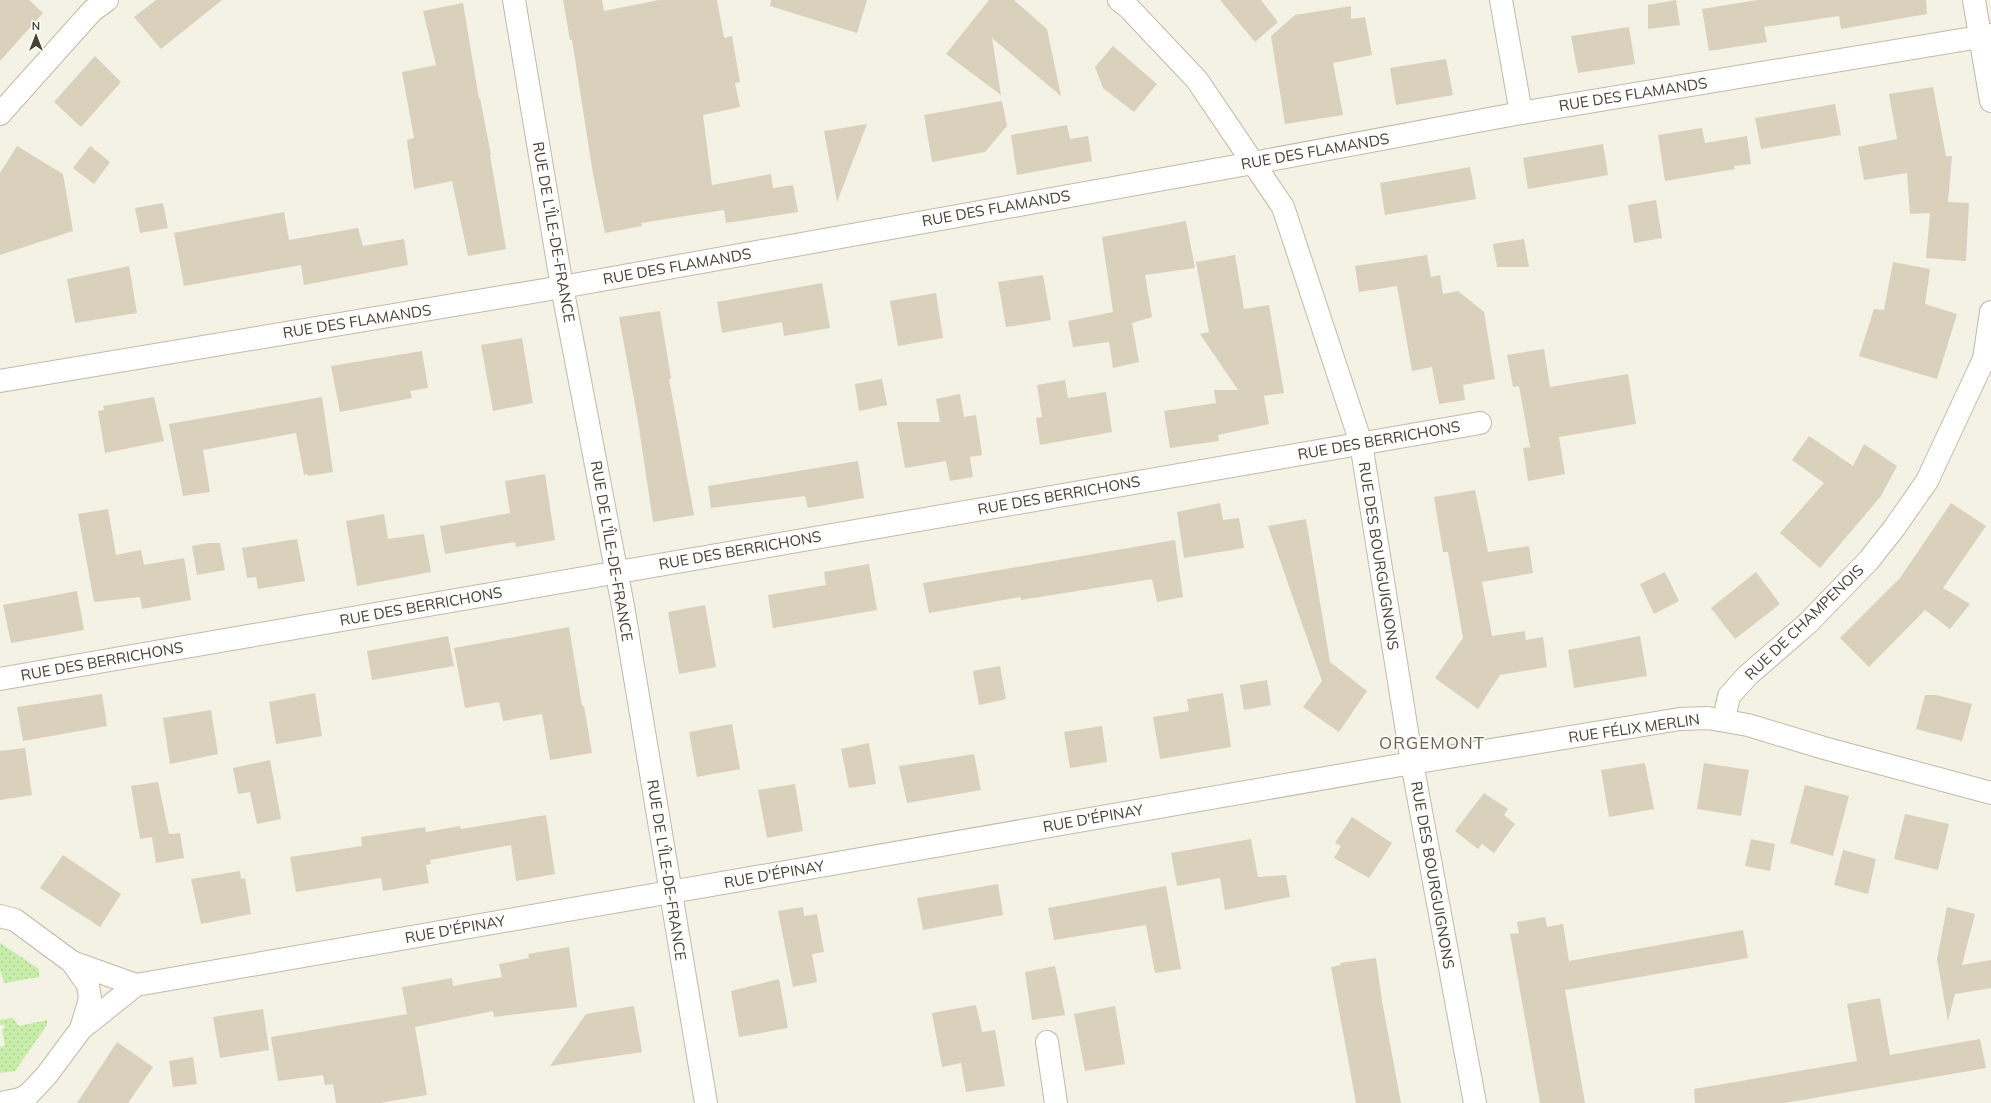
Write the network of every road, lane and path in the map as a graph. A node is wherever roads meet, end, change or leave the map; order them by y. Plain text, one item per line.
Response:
1 (107, 0) edge
2 (514, 0) edge
3 (1119, 0) edge
4 (1501, 0) edge
5 (1974, 0) edge
6 (1986, 36) edge
7 (1991, 101) edge
8 (1521, 113) junction
9 (0, 114) edge
10 (1253, 163) junction
11 (562, 286) junction
12 (1991, 312) edge
13 (0, 381) edge
14 (1480, 423) dead end
15 (1361, 443) junction
16 (617, 572) junction
17 (0, 679) edge
18 (1724, 719) junction
19 (1412, 763) junction
20 (1991, 793) edge
21 (671, 892) junction
22 (0, 916) edge
23 (72, 962) junction
24 (136, 985) junction
25 (81, 1029) junction
26 (1047, 1042) dead end
27 (1, 1103) edge
28 (706, 1103) edge
29 (1056, 1103) edge
30 (1474, 1103) edge

1 - 9 street
2 - 11 street, RUE DE L'ÎLE-DE-FRANCE
3 - 10 street, RUE DES BOURGUIGNONS
4 - 8 street
5 - 6 street
6 - 7 street
6 - 8 street, RUE DES FLAMANDS
8 - 10 street, RUE DES FLAMANDS
10 - 11 street, RUE DES FLAMANDS
10 - 15 street, RUE DES BOURGUIGNONS
11 - 13 street, RUE DES FLAMANDS
11 - 16 street, RUE DE L'ÎLE-DE-FRANCE
12 - 18 street, RUE DE CHAMPENOIS
14 - 15 street, RUE DES BERRICHONS
15 - 16 street, RUE DES BERRICHONS
15 - 19 street, RUE DES BOURGUIGNONS
16 - 17 street, RUE DES BERRICHONS
16 - 21 street, RUE DE L'ÎLE-DE-FRANCE
18 - 19 street, RUE FÉLIX MERLIN
18 - 20 street, RUE FÉLIX MERLIN
19 - 21 street, RUE D'ÉPINAY
19 - 30 street, RUE DES BOURGUIGNONS
21 - 24 street, RUE D'ÉPINAY
21 - 28 street, RUE DE L'ÎLE-DE-FRANCE
22 - 23 street
23 - 24 street, RUE D'ÉPINAY
23 - 25 street
24 - 25 street, RUE D'ÉPINAY
25 - 27 street
26 - 29 street

